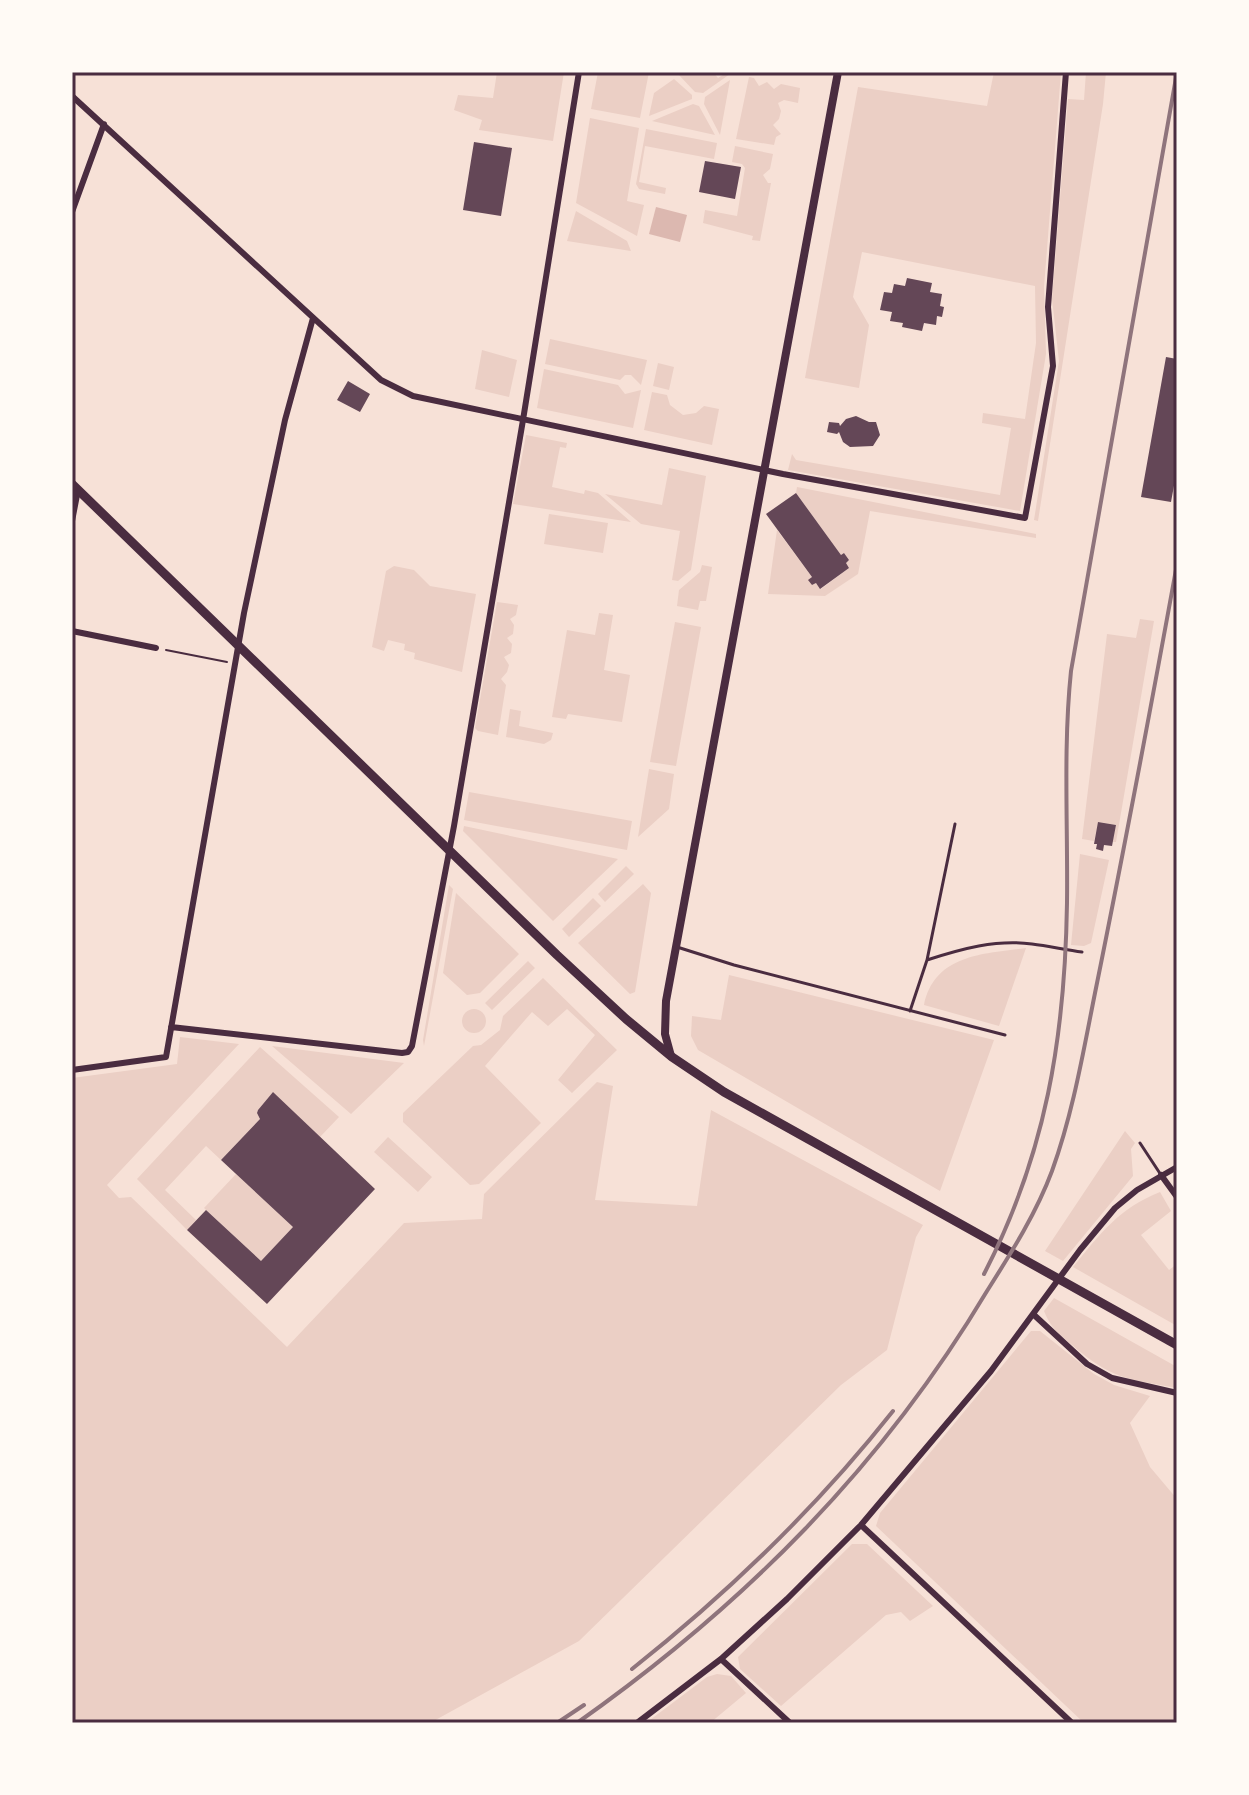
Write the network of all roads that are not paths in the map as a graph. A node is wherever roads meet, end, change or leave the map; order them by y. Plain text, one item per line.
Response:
1 (579, 72) edge
2 (838, 72) edge
3 (1066, 72) edge
4 (72, 96) edge
5 (104, 124) junction
6 (72, 212) edge
7 (313, 318) junction
8 (523, 420) junction
9 (763, 470) junction
10 (75, 487) edge
11 (72, 521) edge
12 (72, 631) edge
13 (239, 646) junction
14 (156, 648) road end
15 (955, 824) dead end
16 (448, 850) junction
17 (677, 947) junction
18 (1082, 952) dead end
19 (927, 960) junction
20 (910, 1011) junction
21 (171, 1027) junction
22 (1005, 1035) dead end
23 (672, 1057) junction
24 (72, 1070) edge
25 (1140, 1143) dead end
26 (1177, 1167) edge
27 (1161, 1175) junction
28 (1177, 1197) edge
29 (1033, 1314) junction
30 (1177, 1345) edge
31 (1177, 1393) edge
32 (861, 1525) junction
33 (721, 1659) junction
34 (637, 1723) edge
35 (790, 1723) edge
36 (1072, 1723) edge

1 - 8 street
2 - 9 street
3 - 9 street
4 - 5 street
5 - 6 street
5 - 7 street
7 - 8 street
7 - 13 street
8 - 9 street
8 - 16 street
9 - 17 street
10 - 11 street
10 - 13 main road
12 - 14 street
13 - 16 main road
13 - 21 street
15 - 19 lane
16 - 21 street
16 - 23 main road
17 - 20 lane
17 - 23 street
18 - 19 lane
19 - 20 lane
20 - 22 lane
21 - 24 street
23 - 30 main road
25 - 27 lane
26 - 27 street
27 - 28 street
27 - 29 street
29 - 31 street
29 - 32 street
32 - 33 street
32 - 36 street
33 - 34 street
33 - 35 street

